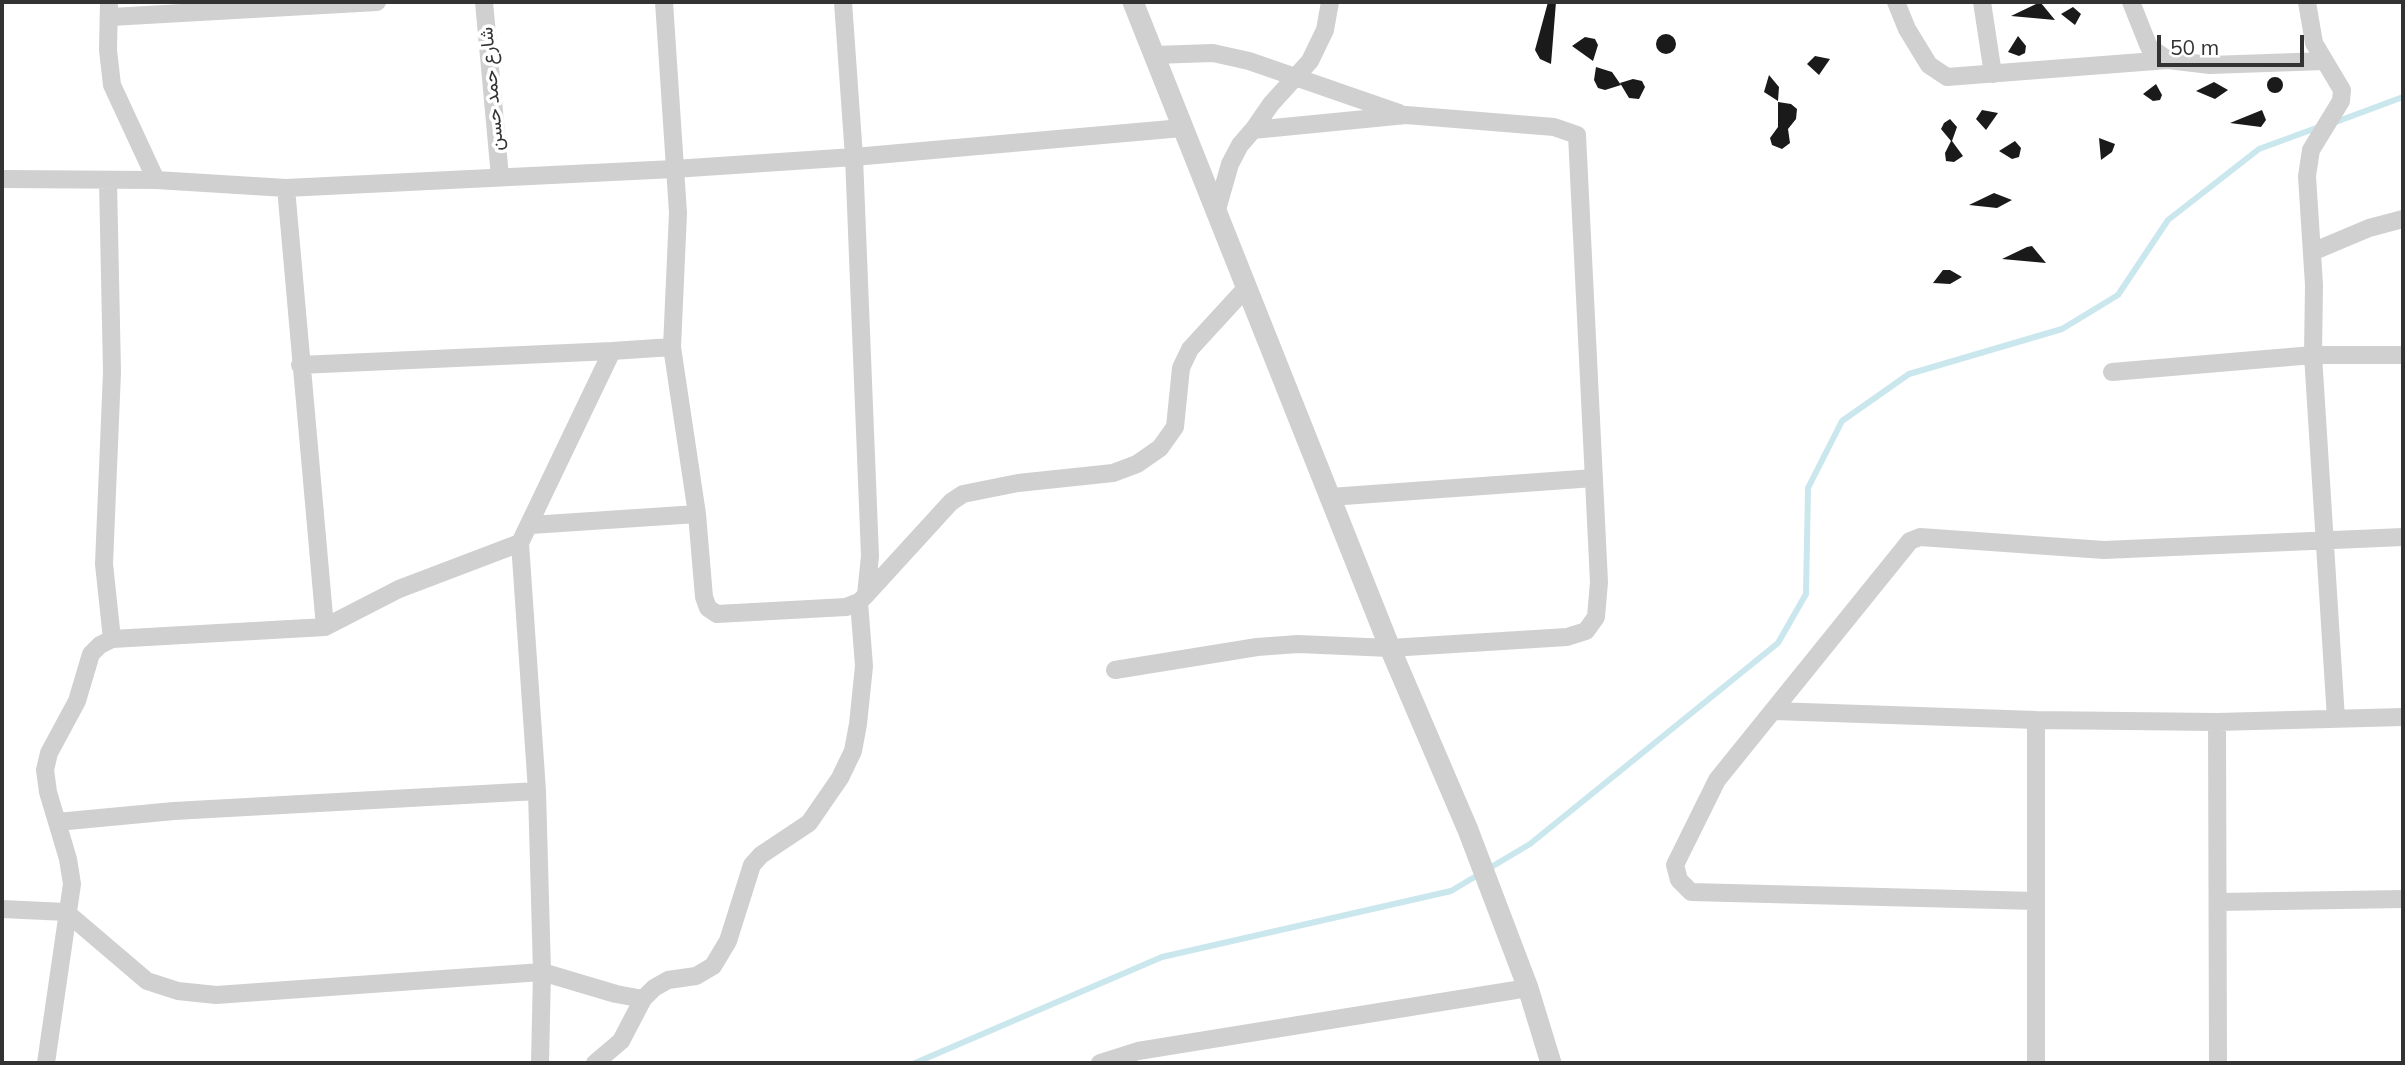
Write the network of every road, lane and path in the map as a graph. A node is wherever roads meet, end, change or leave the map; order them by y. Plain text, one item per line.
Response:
1 (377, 2) edge
2 (484, 2) edge
3 (664, 2) edge
4 (843, 2) edge
5 (1133, 2) edge
6 (1330, 2) edge
7 (1896, 2) edge
8 (1982, 2) edge
9 (2131, 2) edge
10 (2307, 2) edge
11 (110, 9) edge
12 (1154, 55) junction
13 (2168, 60) junction
14 (2325, 61) junction
15 (1993, 74) junction
16 (1293, 77) junction
17 (1406, 116) junction
18 (1182, 128) junction
19 (1253, 130) junction
20 (854, 157) junction
21 (674, 169) junction
22 (500, 177) junction
23 (2, 179) edge
24 (156, 180) junction
25 (108, 181) junction
26 (286, 188) junction
27 (1216, 213) junction
28 (2403, 219) edge
29 (2312, 252) junction
30 (1246, 288) junction
31 (671, 347) junction
32 (612, 351) junction
33 (2313, 355) junction
34 (2403, 355) edge
35 (300, 365) junction
36 (2112, 372) dead end
37 (1594, 478) junction
38 (1329, 497) junction
39 (697, 514) junction
40 (531, 525) junction
41 (2403, 537) edge
42 (2325, 538) junction
43 (520, 543) junction
44 (862, 598) junction
45 (325, 627) junction
46 (112, 639) junction
47 (1390, 648) junction
48 (1115, 670) dead end
49 (1774, 711) junction
50 (2403, 718) edge
51 (2336, 719) junction
52 (2036, 720) junction
53 (2217, 722) junction
54 (537, 791) junction
55 (57, 822) junction
56 (2403, 899) edge
57 (2036, 901) junction
58 (2218, 902) junction
59 (2, 909) edge
60 (66, 912) junction
61 (542, 972) junction
62 (1528, 988) junction
63 (643, 999) junction
64 (1138, 1057) edge
65 (46, 1063) edge
66 (540, 1063) edge
67 (596, 1063) edge
68 (1100, 1063) edge
69 (1551, 1063) edge
70 (2036, 1063) edge
71 (2218, 1063) edge

1 - 11 street
2 - 22 street, شارع حمد حسن
3 - 21 street
4 - 20 street
5 - 12 street
6 - 16 street
7 - 15 street
8 - 15 street
9 - 13 street
10 - 14 street
11 - 24 street
12 - 16 street
12 - 18 street
13 - 14 street
13 - 15 street
14 - 29 street
16 - 17 street
16 - 19 street
17 - 19 street
17 - 37 street
18 - 20 street
18 - 27 street
19 - 27 street
20 - 21 street
20 - 44 street
21 - 22 street
21 - 31 street
22 - 26 street
23 - 25 street
24 - 25 street
24 - 26 street
25 - 46 street
26 - 35 street
27 - 30 street
28 - 29 street
29 - 33 street
30 - 38 street
30 - 44 street
31 - 32 street
31 - 39 street
32 - 35 street
32 - 40 street
33 - 34 street
33 - 36 street
33 - 42 street
35 - 45 street
37 - 38 street
37 - 47 street
38 - 47 street
39 - 40 street
39 - 44 street
40 - 43 street
41 - 42 street
42 - 49 street
42 - 51 street
43 - 45 street
43 - 54 street
44 - 63 street
45 - 46 street
46 - 55 street
47 - 48 street
47 - 62 street
49 - 52 street
49 - 57 street
50 - 51 street
51 - 53 street
52 - 53 street
52 - 57 street
53 - 58 street
54 - 55 street
54 - 61 street
55 - 60 street
56 - 58 street
57 - 70 street
58 - 71 street
59 - 60 street
60 - 61 street
60 - 65 street
61 - 63 street
61 - 66 street
62 - 64 street
62 - 69 street
63 - 67 street
64 - 68 street

